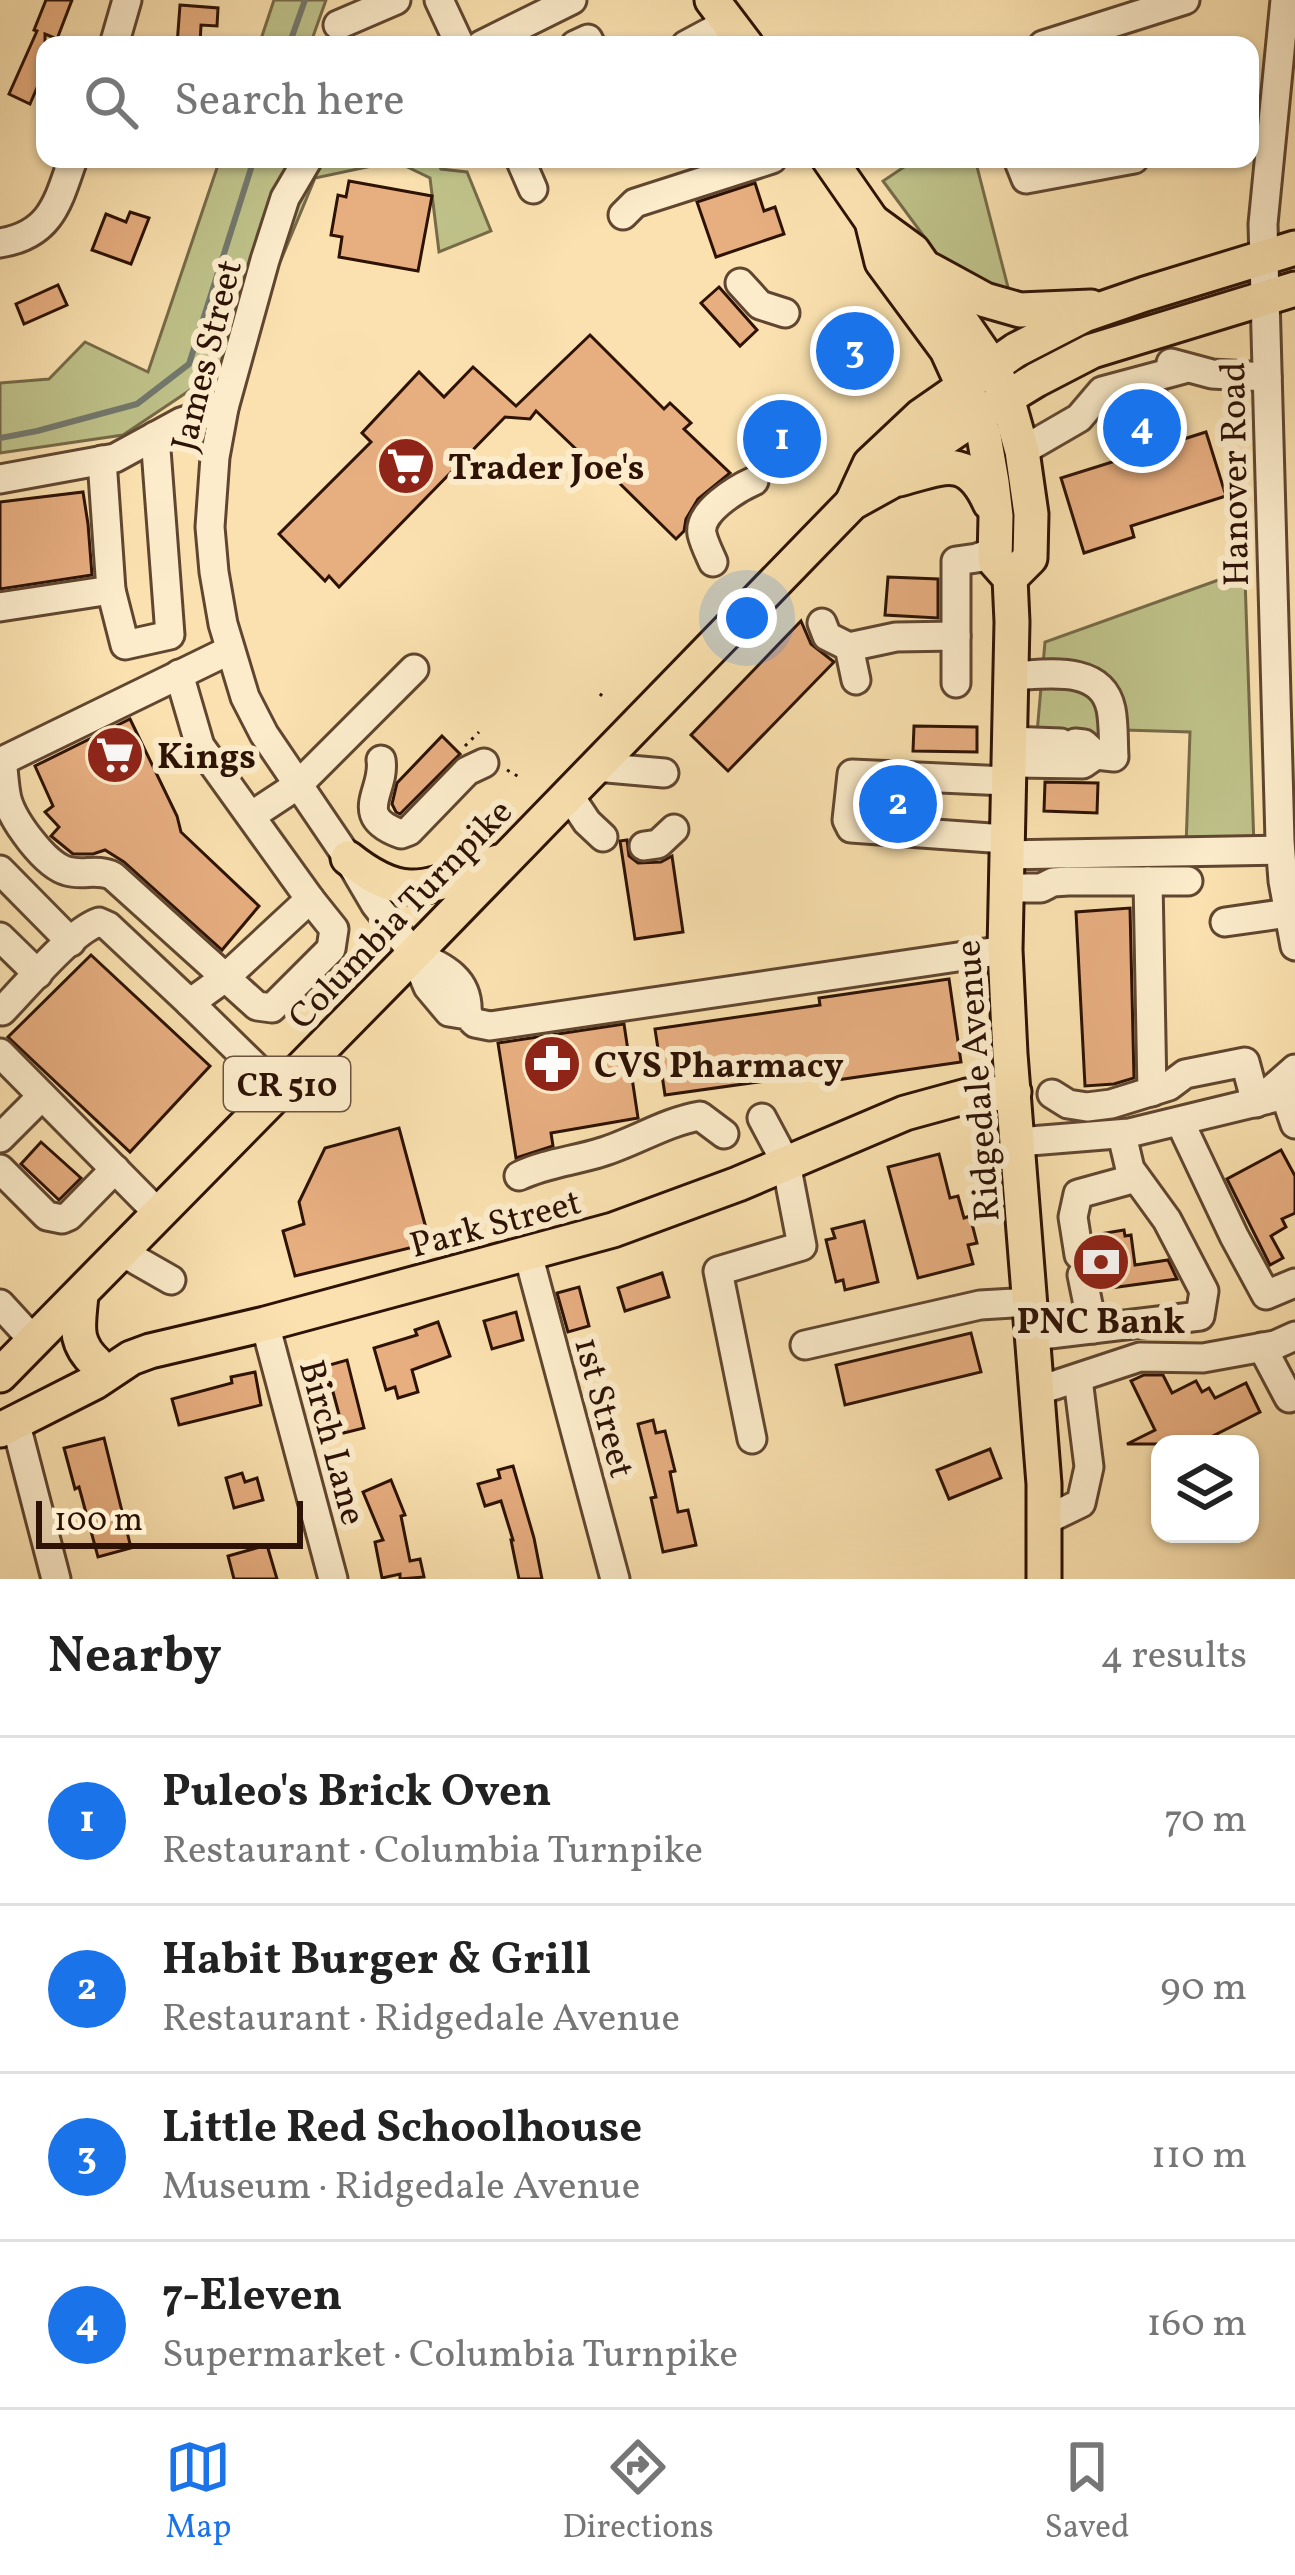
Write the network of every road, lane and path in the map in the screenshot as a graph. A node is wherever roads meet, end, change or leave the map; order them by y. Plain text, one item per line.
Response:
1 (127, 0) edge
2 (396, 0) edge
3 (439, 0) edge
4 (572, 0) edge
5 (1186, 0) edge
6 (1285, 0) edge
7 (340, 23) edge
8 (117, 36) edge
9 (456, 36) edge
10 (499, 36) edge
11 (1072, 36) edge
12 (1262, 105) edge
13 (1260, 150) edge
14 (71, 168) edge
15 (303, 168) edge
16 (524, 168) edge
17 (744, 168) edge
18 (835, 168) edge
19 (1022, 168) edge
20 (1074, 168) edge
21 (533, 189) dead end
22 (623, 215) dead end
23 (872, 221) junction
24 (0, 242) edge
25 (1280, 254) edge
26 (924, 267) junction
27 (740, 283) dead end
28 (1280, 294) edge
29 (1111, 306) junction
30 (785, 313) dead end
31 (1178, 326) junction
32 (1075, 360) junction
33 (992, 366) junction
34 (1184, 368) junction
35 (1267, 377) junction
36 (962, 385) junction
37 (1107, 389) junction
38 (1007, 398) junction
39 (224, 408) junction
40 (977, 416) junction
41 (155, 436) junction
42 (1022, 451) junction
43 (102, 460) junction
44 (0, 479) edge
45 (754, 481) dead end
46 (890, 482) junction
47 (852, 503) junction
48 (996, 516) junction
49 (713, 562) dead end
50 (1003, 565) junction
51 (111, 590) junction
52 (0, 607) edge
53 (822, 623) dead end
54 (956, 636) junction
55 (125, 645) junction
56 (849, 647) junction
57 (230, 650) junction
58 (1284, 653) edge
59 (414, 669) dead end
60 (179, 674) junction
61 (1010, 676) junction
62 (856, 680) dead end
63 (956, 683) dead end
64 (137, 695) junction
65 (478, 733) dead end
66 (628, 733) junction
67 (381, 760) dead end
68 (1, 761) edge
69 (482, 762) junction
70 (1007, 762) junction
71 (596, 767) junction
72 (520, 778) dead end
73 (298, 784) junction
74 (569, 795) junction
75 (250, 816) junction
76 (674, 829) dead end
77 (1280, 850) junction
78 (348, 858) junction
79 (505, 860) junction
80 (1005, 861) junction
81 (0, 870) edge
82 (1148, 880) junction
83 (1188, 881) dead end
84 (310, 899) junction
85 (1288, 913) junction
86 (1225, 922) dead end
87 (0, 937) edge
88 (71, 942) junction
89 (1295, 946) edge
90 (1005, 950) junction
91 (414, 955) junction
92 (38, 974) junction
93 (226, 977) junction
94 (190, 1003) junction
95 (0, 1011) edge
96 (0, 1053) edge
97 (1292, 1086) edge
98 (280, 1091) junction
99 (1014, 1092) junction
100 (1152, 1092) junction
101 (1052, 1094) dead end
102 (42, 1096) junction
103 (1256, 1103) junction
104 (762, 1118) dead end
105 (1180, 1122) junction
106 (1295, 1124) edge
107 (724, 1134) dead end
108 (1122, 1135) junction
109 (0, 1138) edge
110 (1018, 1142) junction
111 (554, 1145) dead end
112 (617, 1146) junction
113 (787, 1163) junction
114 (0, 1169) edge
115 (115, 1169) junction
116 (519, 1176) dead end
117 (1136, 1178) junction
118 (159, 1214) junction
119 (122, 1252) junction
120 (528, 1254) junction
121 (171, 1280) dead end
122 (1295, 1283) edge
123 (81, 1294) junction
124 (1030, 1302) junction
125 (0, 1304) edge
126 (265, 1324) junction
127 (1093, 1329) junction
128 (1033, 1336) junction
129 (1295, 1336) edge
130 (34, 1341) junction
131 (805, 1345) dead end
132 (1262, 1347) junction
133 (131, 1358) junction
134 (97, 1363) junction
135 (0, 1375) edge
136 (1078, 1379) junction
137 (1037, 1391) junction
138 (1295, 1396) edge
139 (7, 1425) edge
140 (752, 1439) dead end
141 (1044, 1521) junction
142 (56, 1579) edge
143 (333, 1579) edge
144 (615, 1579) edge
145 (1044, 1579) edge

1 - 8 street
2 - 7 street
3 - 9 street
4 - 10 street
5 - 11 street
6 - 12 street, Hanover Road
12 - 13 street, Hanover Road
13 - 25 street, Hanover Road
14 - 24 street
15 - 39 street, James Street
16 - 21 street
17 - 22 street
18 - 23 main road, Ridgedale Avenue
19 - 20 street
23 - 26 main road, Ridgedale Avenue
23 - 36 main road, Ridgedale Avenue
25 - 28 street, Hanover Road
25 - 29 main road, Columbia Turnpike / CR 510
26 - 29 main road
26 - 33 main road, Ridgedale Avenue
27 - 30 street
28 - 31 main road, Columbia Turnpike / CR 510
28 - 35 street, Hanover Road
29 - 33 main road, Columbia Turnpike / CR 510
31 - 32 main road, Columbia Turnpike / CR 510
31 - 34 street
32 - 37 street
32 - 38 main road, Columbia Turnpike / CR 510
33 - 36 main road, Columbia Turnpike / CR 510
33 - 38 main road, Ridgedale Avenue
34 - 35 street
34 - 37 street
35 - 58 street, Hanover Road
36 - 40 main road, Ridgedale Avenue
36 - 47 main road, Columbia Turnpike / CR 510
37 - 42 street
38 - 40 main road, Columbia Turnpike / CR 510
38 - 42 main road, Ridgedale Avenue
39 - 41 street
39 - 57 street, James Street
40 - 46 main road, Columbia Turnpike / CR 510
40 - 48 main road, Ridgedale Avenue
41 - 43 street
41 - 55 street
42 - 50 main road, Ridgedale Avenue
43 - 44 street
43 - 51 street
45 - 49 street
46 - 47 main road, Columbia Turnpike / CR 510
46 - 48 main road
47 - 66 main road, Columbia Turnpike / CR 510
48 - 50 main road, Ridgedale Avenue
50 - 54 street
50 - 61 main road, Ridgedale Avenue
51 - 52 street
51 - 55 street
53 - 56 street
54 - 56 street
54 - 63 street
55 - 64 street
56 - 62 street
57 - 60 street
57 - 73 street, James Street
58 - 77 street, Hanover Road
59 - 73 street
60 - 64 street
60 - 75 street
61 - 70 main road, Ridgedale Avenue
61 - 70 street
64 - 68 street
65 - 69 path
66 - 71 main road, Columbia Turnpike / CR 510
66 - 71 street
67 - 69 street
68 - 93 street
69 - 72 path
70 - 80 main road, Ridgedale Avenue
70 - 80 street
71 - 74 main road, Columbia Turnpike / CR 510
73 - 75 street
73 - 78 street, James Street
74 - 76 street
74 - 79 main road, Columbia Turnpike / CR 510
75 - 84 street
77 - 80 street
77 - 85 street, Hanover Road
78 - 79 main road
78 - 91 street, James Street
79 - 91 main road, Columbia Turnpike / CR 510
80 - 82 street
80 - 90 main road, Ridgedale Avenue
81 - 88 street
82 - 83 street
82 - 100 street
84 - 93 street
84 - 93 street
85 - 86 street
85 - 89 street, Hanover Road
87 - 92 street
88 - 92 street
88 - 94 street
90 - 91 street, James Street
90 - 99 main road, Ridgedale Avenue
91 - 98 main road, Columbia Turnpike / CR 510
92 - 95 street
93 - 94 street
94 - 98 street
96 - 102 street
97 - 103 street
97 - 106 street
98 - 118 main road, Columbia Turnpike / CR 510
99 - 110 main road, Ridgedale Avenue
99 - 113 main road, Park Street
100 - 101 street
100 - 103 street
102 - 109 street
102 - 115 street
103 - 105 street
104 - 113 street
105 - 108 street
105 - 122 street
107 - 112 street
108 - 110 street
108 - 117 street
110 - 124 main road, Ridgedale Avenue
111 - 112 street
112 - 116 street
113 - 120 main road, Park Street
113 - 140 street
114 - 115 street
115 - 118 street
117 - 127 street
117 - 127 street
118 - 119 main road, Columbia Turnpike / CR 510
119 - 121 street
119 - 123 main road, Columbia Turnpike / CR 510
120 - 126 main road, Park Street
120 - 144 street, 1st Street
123 - 130 main road, Columbia Turnpike / CR 510
123 - 134 main road
124 - 128 main road, Ridgedale Avenue
124 - 131 street
125 - 130 street
126 - 133 main road, Park Street
126 - 143 street, Birch Lane
127 - 128 street
128 - 137 main road, Ridgedale Avenue
129 - 132 street
130 - 135 main road, Columbia Turnpike / CR 510
132 - 136 street
132 - 138 street
133 - 134 main road
133 - 139 main road, Park Street
134 - 139 main road
136 - 137 street
136 - 141 street
137 - 141 main road, Ridgedale Avenue
139 - 142 street
141 - 145 main road, Ridgedale Avenue

